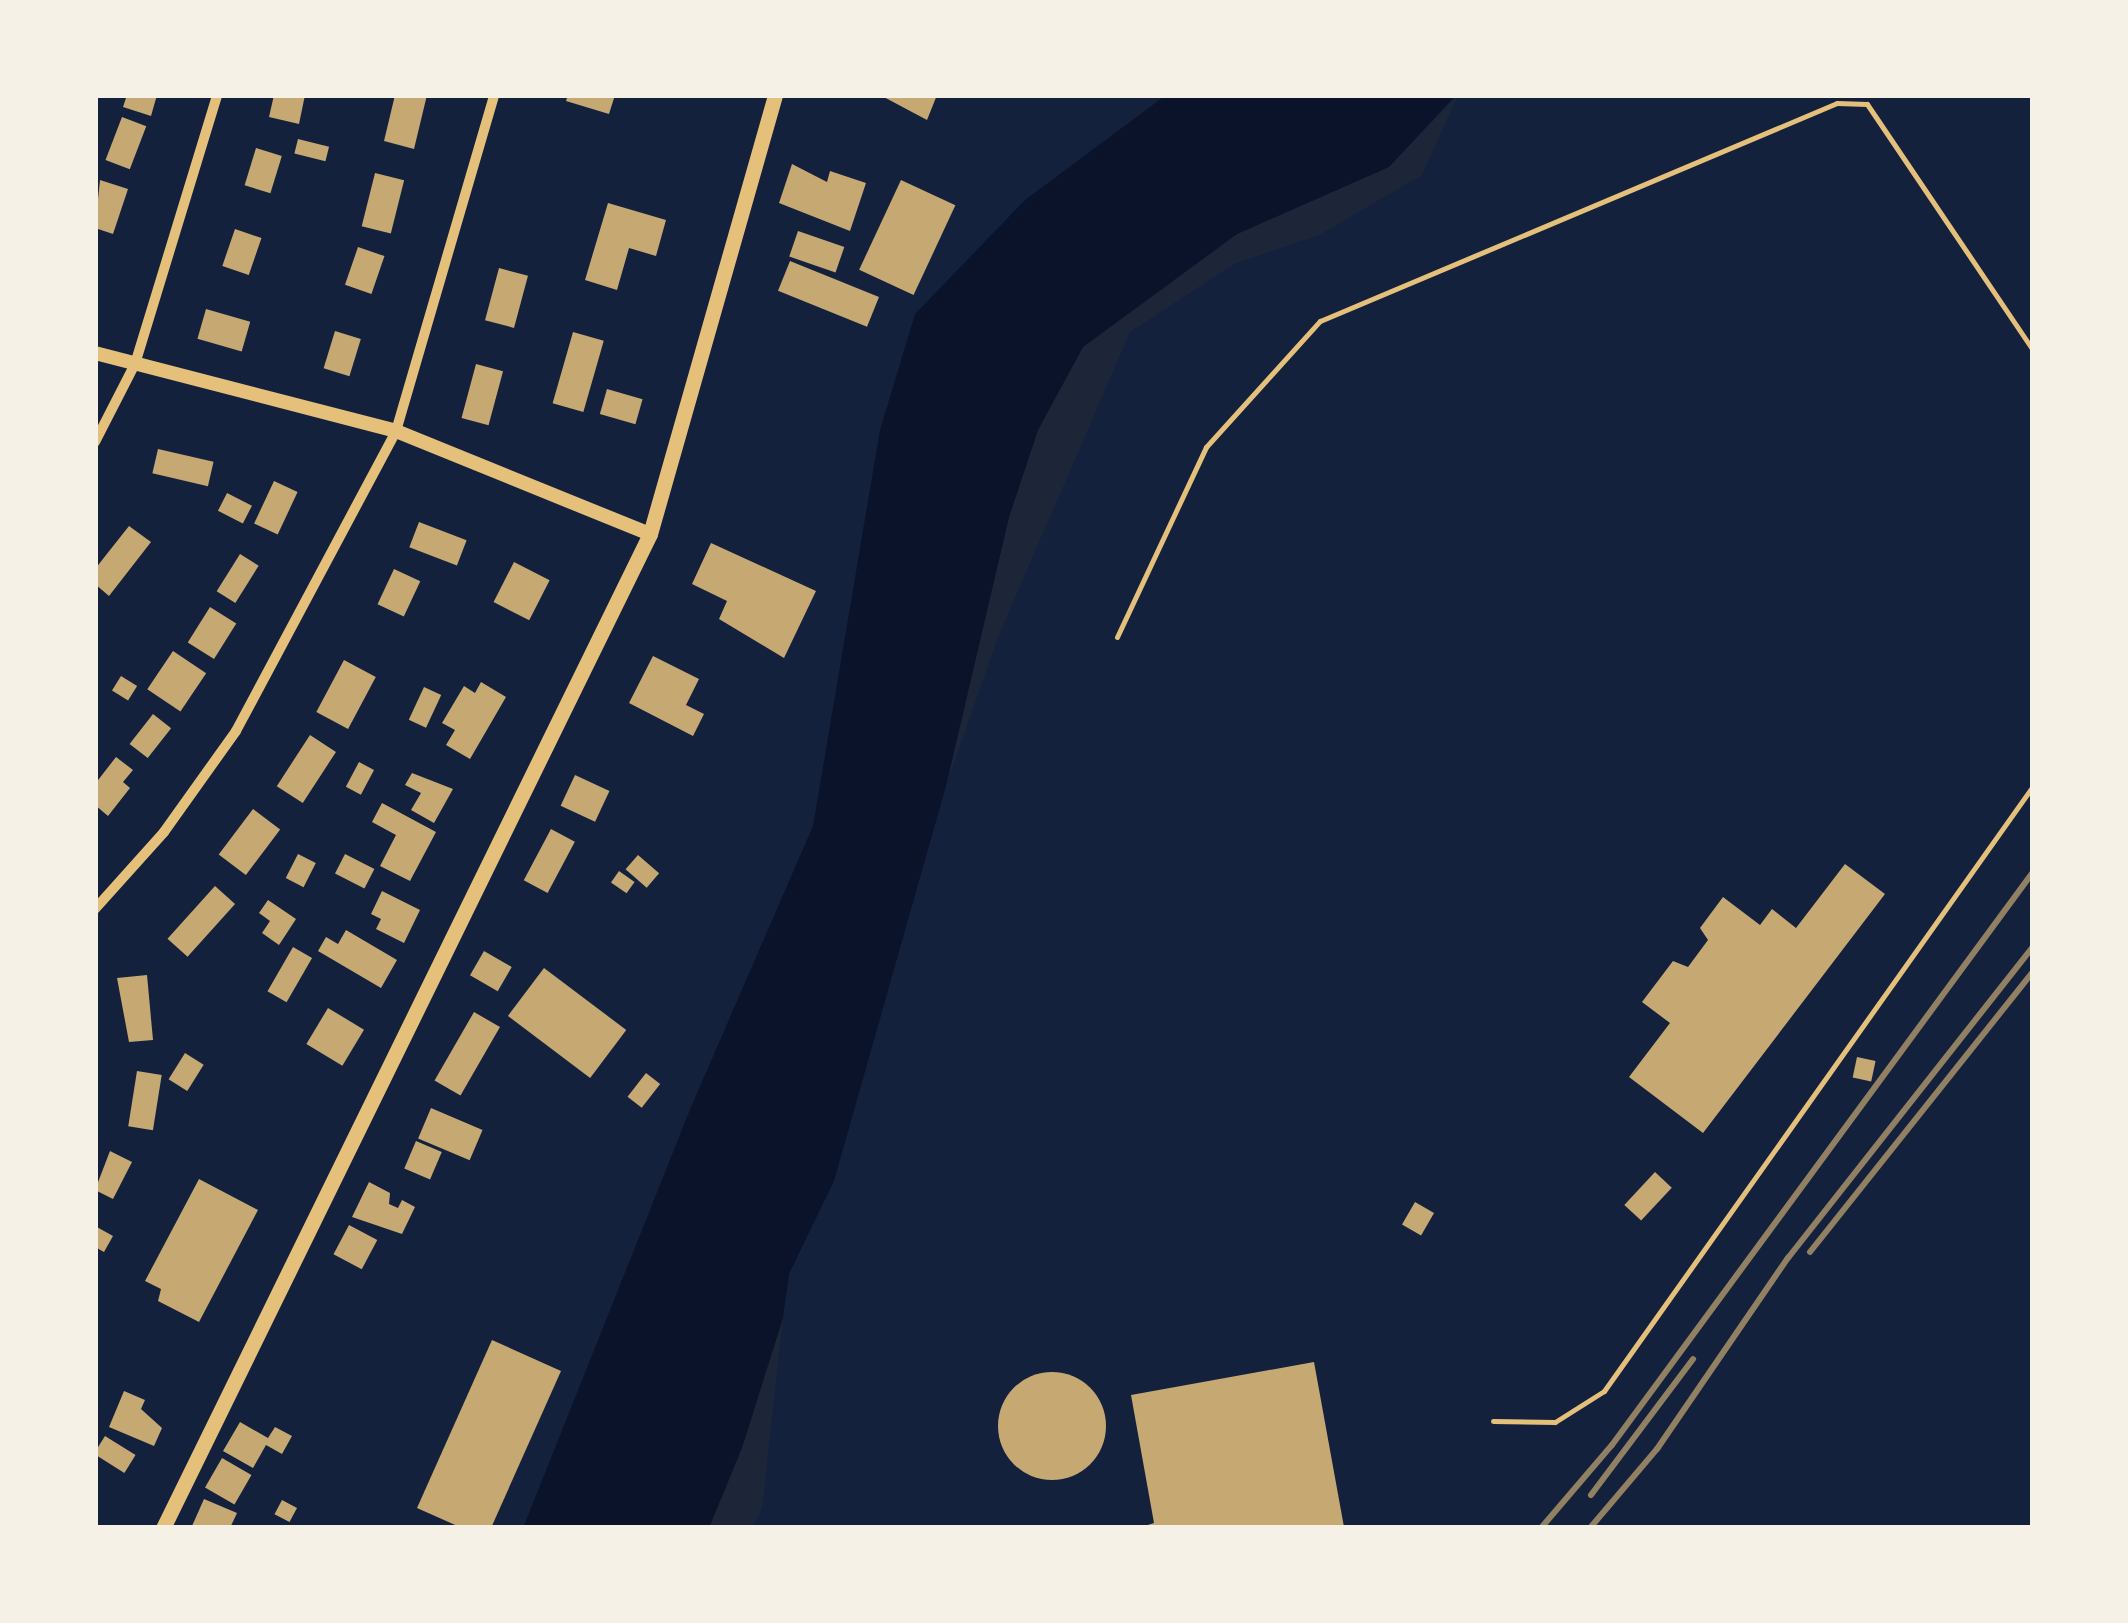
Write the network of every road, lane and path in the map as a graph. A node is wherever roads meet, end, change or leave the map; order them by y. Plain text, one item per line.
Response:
1 (216, 95) edge
2 (494, 95) edge
3 (775, 95) edge
4 (2033, 350) edge
5 (95, 352) edge
6 (135, 364) junction
7 (396, 431) junction
8 (95, 442) edge
9 (650, 534) junction
10 (1117, 637) dead end
11 (2033, 786) edge
12 (95, 910) edge
13 (1493, 1421) dead end
14 (164, 1528) edge

1 - 6 street
2 - 7 street
3 - 9 main road
4 - 10 lane
5 - 6 street
6 - 7 street
6 - 8 street
7 - 9 street
7 - 12 street
9 - 14 main road
11 - 13 lane

